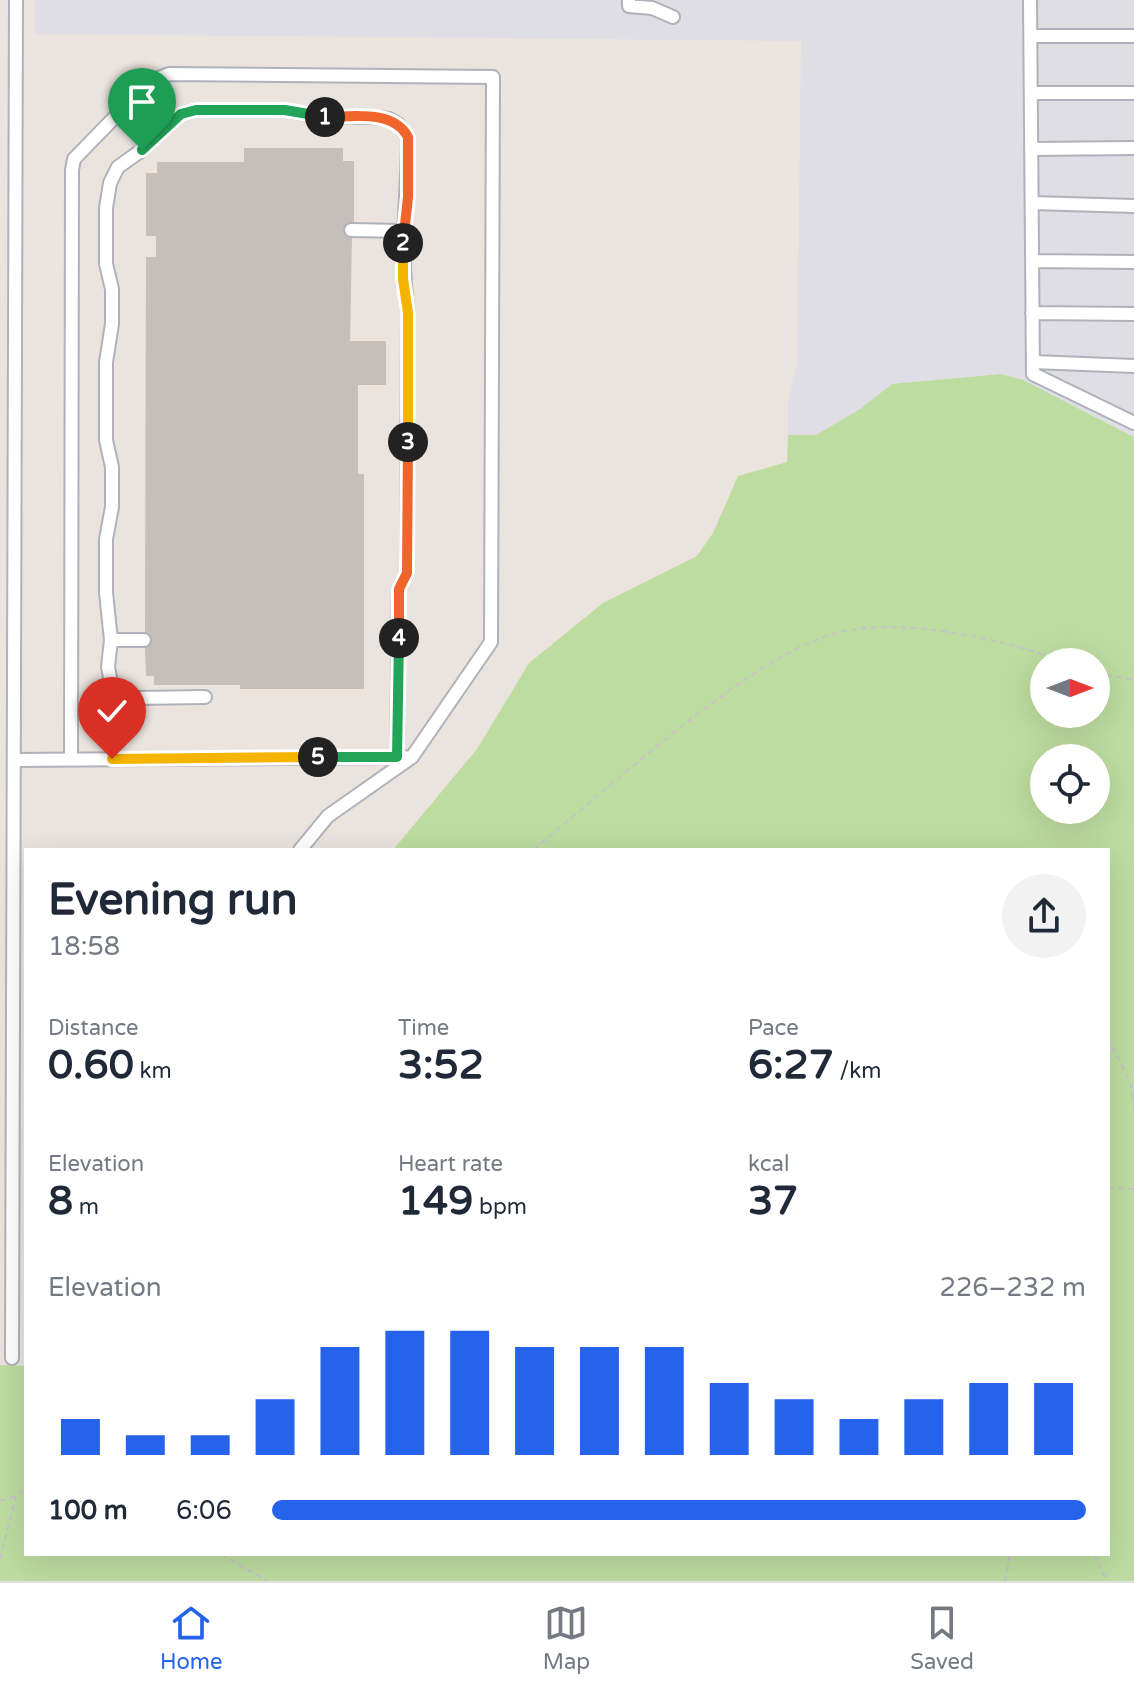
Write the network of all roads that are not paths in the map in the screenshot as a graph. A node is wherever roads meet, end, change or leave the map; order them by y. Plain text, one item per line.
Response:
1 (16, 0) edge
2 (629, 0) edge
3 (1030, 0) edge
4 (673, 17) dead end
5 (1031, 36) junction
6 (1134, 36) edge
7 (1031, 93) junction
8 (1134, 93) edge
9 (1134, 148) edge
10 (1031, 149) junction
11 (1032, 203) junction
12 (1134, 206) edge
13 (351, 230) dead end
14 (403, 231) junction
15 (1032, 261) junction
16 (1134, 262) edge
17 (1032, 313) junction
18 (1134, 314) edge
19 (1033, 362) junction
20 (1134, 366) edge
21 (1134, 423) edge
22 (0, 590) edge
23 (15, 590) junction
24 (111, 640) junction
25 (144, 640) dead end
26 (205, 697) dead end
27 (397, 757) junction
28 (412, 757) junction
29 (71, 759) junction
30 (14, 760) junction
31 (302, 848) edge
32 (11, 1035) junction
33 (24, 1035) edge
34 (12, 1358) dead end

1 - 23 street
2 - 4 street
3 - 5 street
5 - 6 street
5 - 7 street
7 - 8 street
7 - 10 street
9 - 10 street
10 - 11 street
11 - 12 street
11 - 15 street
13 - 14 street
14 - 24 street
14 - 27 street
15 - 16 street
15 - 17 street
17 - 18 street
17 - 19 street
19 - 20 street
19 - 21 street
22 - 23 street
23 - 30 street
24 - 25 street
24 - 26 street
27 - 28 street
27 - 29 street
28 - 29 street
28 - 31 street
29 - 30 street
30 - 32 street
32 - 33 street
32 - 34 street

